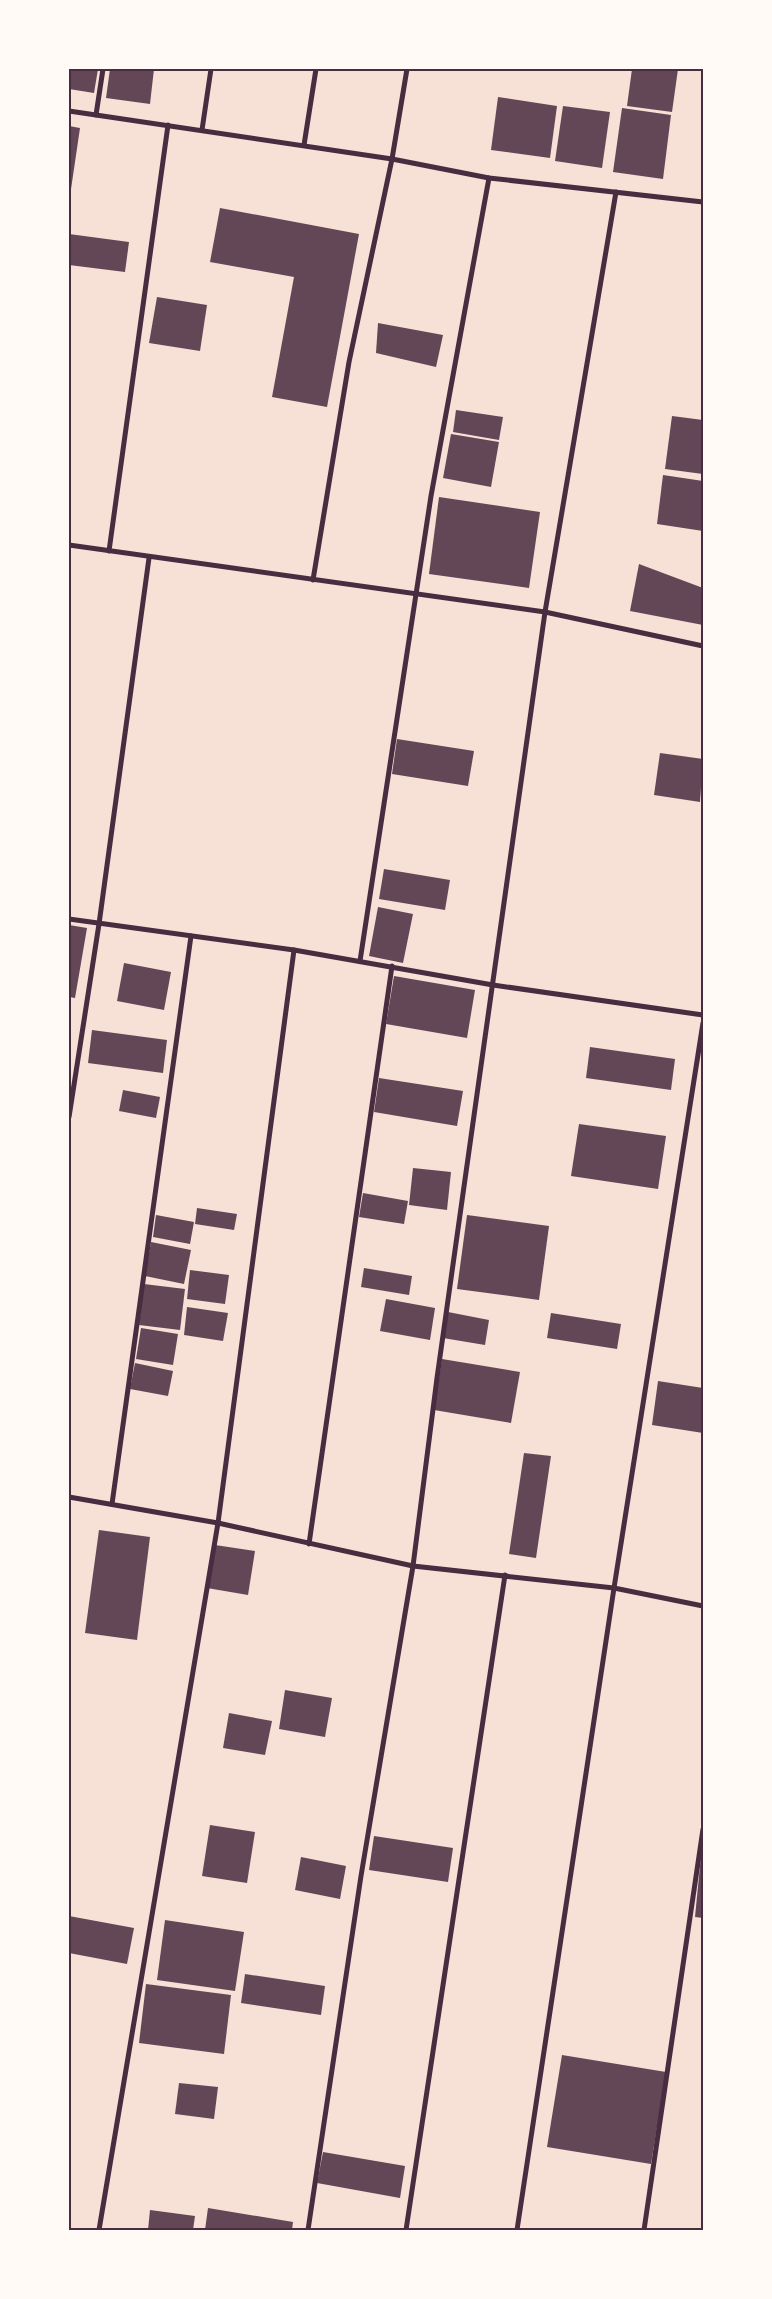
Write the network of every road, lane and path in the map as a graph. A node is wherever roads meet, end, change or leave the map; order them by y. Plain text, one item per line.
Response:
1 (103, 69) edge
2 (211, 69) edge
3 (316, 69) edge
4 (407, 69) edge
5 (69, 111) edge
6 (96, 115) junction
7 (168, 125) junction
8 (202, 130) junction
9 (304, 145) junction
10 (392, 159) junction
11 (489, 178) junction
12 (616, 192) junction
13 (703, 202) edge
14 (69, 545) edge
15 (108, 551) junction
16 (149, 558) junction
17 (312, 580) junction
18 (417, 595) junction
19 (546, 612) junction
20 (703, 646) edge
21 (69, 919) edge
22 (99, 924) junction
23 (191, 936) junction
24 (294, 950) junction
25 (360, 961) junction
26 (392, 966) junction
27 (493, 985) junction
28 (703, 1015) edge
29 (703, 1023) edge
30 (69, 1117) edge
31 (69, 1497) edge
32 (112, 1504) junction
33 (218, 1523) junction
34 (309, 1544) junction
35 (413, 1566) junction
36 (505, 1575) junction
37 (614, 1588) junction
38 (703, 1606) edge
39 (703, 1829) edge
40 (99, 2230) edge
41 (308, 2230) edge
42 (406, 2230) edge
43 (518, 2230) edge
44 (644, 2230) edge

1 - 6 street
2 - 8 street
3 - 9 street
4 - 10 street
5 - 6 street
6 - 7 street
7 - 8 street
7 - 15 street
8 - 9 street
9 - 10 street
10 - 11 street
10 - 17 street
11 - 12 street
11 - 18 street
12 - 13 street
12 - 19 street
14 - 15 street
15 - 16 street
16 - 17 street
16 - 22 street
17 - 18 street
18 - 19 street
18 - 25 street
19 - 20 street
19 - 27 street
21 - 22 street
22 - 23 street
22 - 30 street
23 - 24 street
23 - 32 street
24 - 25 street
24 - 33 street
25 - 26 street
26 - 27 street
26 - 34 street
27 - 28 street
27 - 35 street
29 - 37 street
31 - 32 street
32 - 33 street
33 - 34 street
33 - 40 street
34 - 35 street
35 - 36 street
35 - 41 street
36 - 37 street
36 - 42 street
37 - 38 street
37 - 43 street
39 - 44 street

